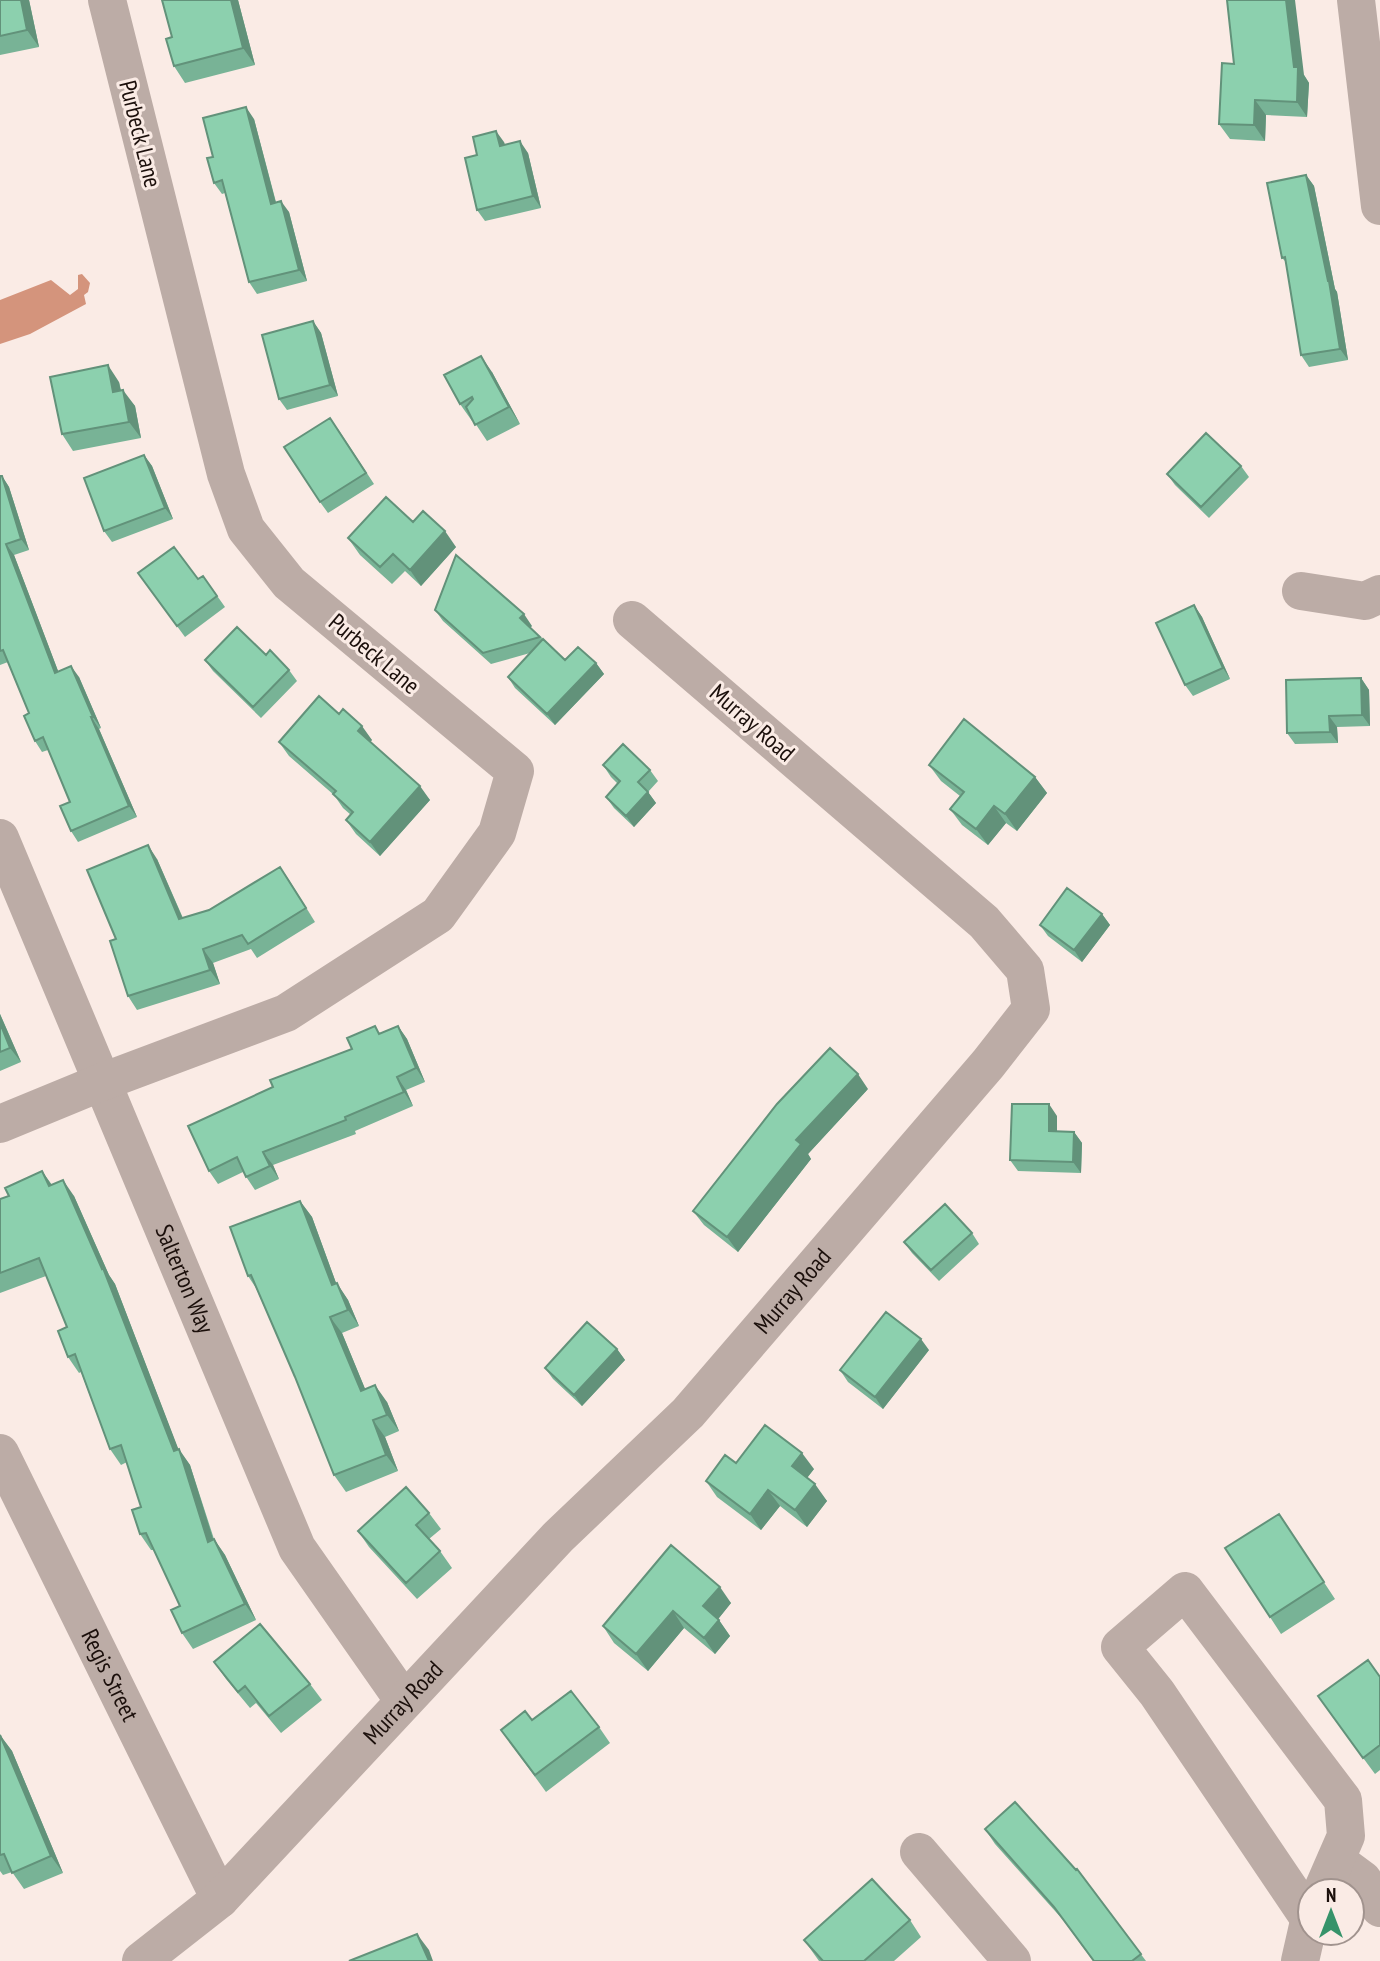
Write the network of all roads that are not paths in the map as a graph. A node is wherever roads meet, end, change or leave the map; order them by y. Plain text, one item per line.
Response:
1 (107, 0) edge
2 (1356, 0) edge
3 (1380, 206) edge
4 (1301, 591) dead end
5 (1380, 594) edge
6 (632, 620) dead end
7 (0, 838) edge
8 (102, 1083) junction
9 (0, 1124) edge
10 (0, 1453) edge
11 (404, 1701) junction
12 (919, 1852) dead end
13 (1329, 1875) edge
14 (1296, 1897) edge
15 (220, 1899) junction
16 (1380, 1908) edge
17 (141, 1961) edge
18 (1012, 1961) edge

1 - 8 street, Purbeck Lane
2 - 3 street
4 - 5 street
6 - 11 street, Murray Road
7 - 8 street, Salterton Way
8 - 9 street
8 - 11 street, Salterton Way
10 - 15 street, Regis Street
11 - 15 street, Murray Road
12 - 18 street
13 - 14 street
13 - 16 street
15 - 17 street, Murray Road

